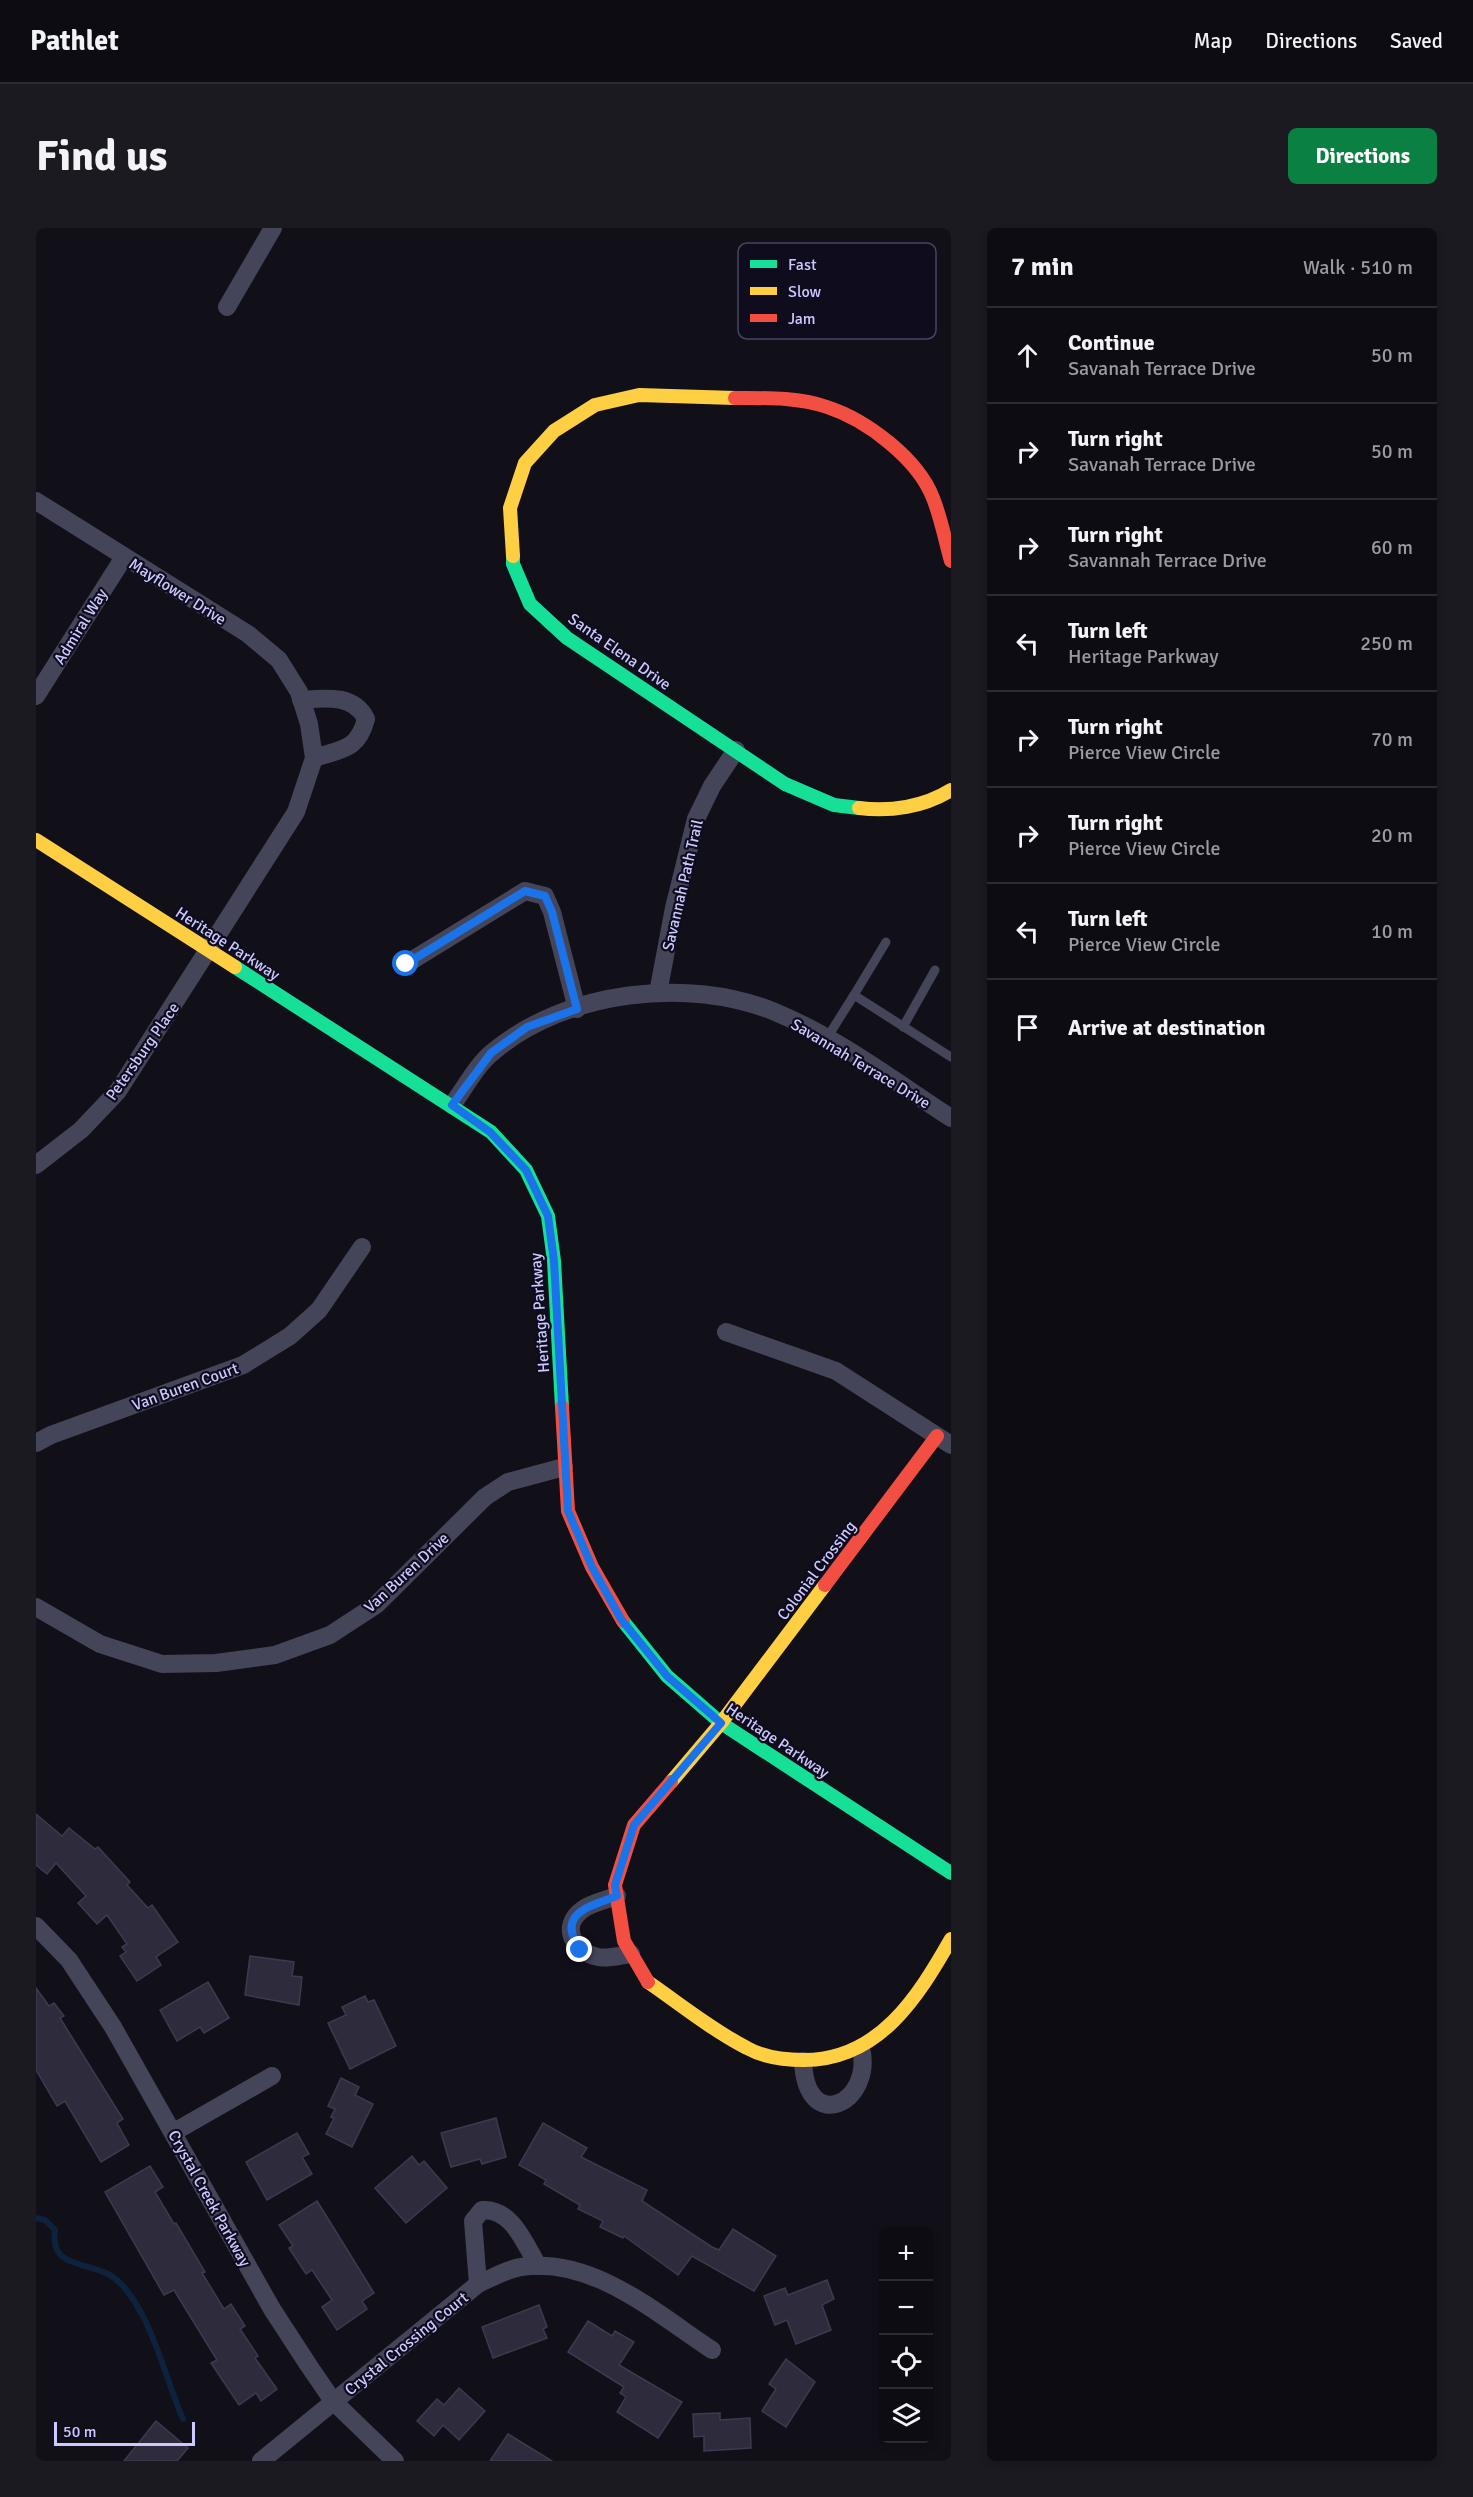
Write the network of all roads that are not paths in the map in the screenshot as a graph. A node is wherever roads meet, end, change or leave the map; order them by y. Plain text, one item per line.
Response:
1 (273, 228) edge
2 (227, 307) dead end
3 (36, 501) edge
4 (124, 556) junction
5 (951, 561) edge
6 (36, 696) edge
7 (301, 700) junction
8 (736, 750) junction
9 (314, 758) junction
10 (951, 790) edge
11 (36, 840) edge
12 (886, 942) dead end
13 (210, 951) junction
14 (406, 964) dead end
15 (936, 970) dead end
16 (658, 993) junction
17 (854, 995) junction
18 (577, 1009) junction
19 (903, 1027) junction
20 (827, 1038) junction
21 (951, 1057) edge
22 (452, 1105) junction
23 (951, 1118) edge
24 (36, 1165) edge
25 (362, 1247) dead end
26 (726, 1332) dead end
27 (944, 1441) edge
28 (36, 1443) edge
29 (564, 1467) junction
30 (36, 1607) edge
31 (721, 1723) junction
32 (951, 1873) edge
33 (617, 1896) junction
34 (36, 1926) edge
35 (951, 1940) edge
36 (631, 1954) junction
37 (861, 2048) junction
38 (803, 2061) junction
39 (272, 2076) dead end
40 (174, 2132) junction
41 (538, 2266) junction
42 (478, 2284) junction
43 (712, 2350) dead end
44 (333, 2401) junction
45 (261, 2461) edge
46 (395, 2461) edge

1 - 2 street
3 - 4 street, Mayflower Drive
4 - 6 street, Admiral Way
4 - 7 street, Mayflower Drive
5 - 8 street, Santa Elena Drive
7 - 9 street, Mayflower Drive
7 - 9 street
8 - 10 street, Santa Elena Drive
8 - 16 street, Savannah Path Trail
9 - 13 street, Mayflower Drive
11 - 13 street, Heritage Parkway
12 - 17 lane
13 - 22 street, Heritage Parkway
13 - 24 street, Petersburg Place
14 - 18 street
15 - 19 lane
16 - 18 street, Savannah Terrace Drive
16 - 20 street, Savannah Terrace Drive
17 - 19 lane
17 - 20 lane
18 - 22 street, Savannah Terrace Drive
19 - 21 lane
20 - 23 street, Savannah Terrace Drive
22 - 29 street, Heritage Parkway
25 - 28 street, Van Buren Court
26 - 27 street
27 - 31 street, Colonial Crossing
29 - 30 street, Van Buren Drive
29 - 31 street, Heritage Parkway
31 - 32 street, Heritage Parkway
31 - 33 street, Colonial Crossing
33 - 36 street, Colonial Crossing
33 - 36 street
34 - 40 street, Crystal Creek Parkway
35 - 37 street, Colonial Crossing
36 - 38 street, Colonial Crossing
37 - 38 street, Colonial Crossing
37 - 38 street
39 - 40 street
40 - 44 street, Crystal Creek Parkway
41 - 42 street, Crystal Crossing Court
41 - 42 street, Crystal Crossing Court
41 - 43 street, Crystal Crossing Court
42 - 44 street, Crystal Crossing Court
44 - 45 street, Crystal Crossing Court
44 - 46 street, Crystal Creek Parkway

